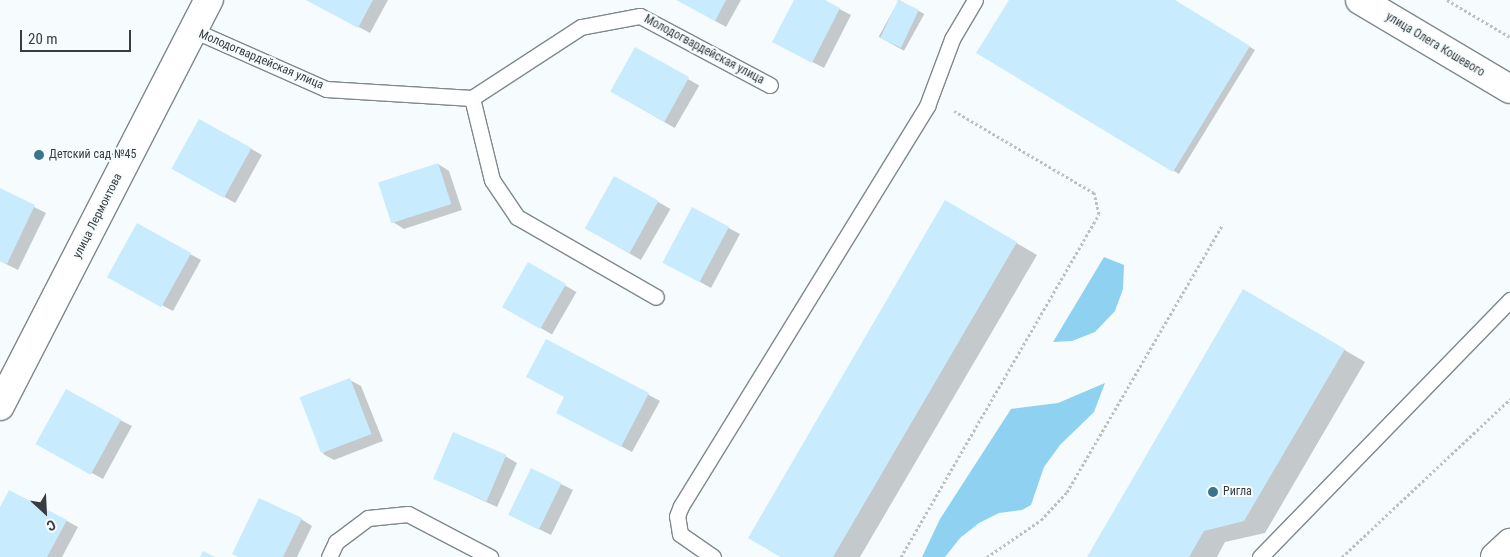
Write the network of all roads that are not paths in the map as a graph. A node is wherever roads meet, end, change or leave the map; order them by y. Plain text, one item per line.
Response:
1 (209, 0) edge
2 (974, 0) edge
3 (1368, 2) edge
4 (193, 30) junction
5 (770, 85) dead end
6 (1510, 89) edge
7 (472, 98) junction
8 (656, 297) dead end
9 (1510, 300) edge
10 (0, 406) edge
11 (1510, 543) edge
12 (328, 557) edge
13 (490, 557) edge
14 (713, 557) edge
15 (1260, 557) edge
16 (1494, 557) edge

1 - 4 street, улица Лермонтова
2 - 14 lane
3 - 6 street, улица Олега Кошевого
4 - 7 lane, Молодогвардейская улица
4 - 10 street, улица Лермонтова
5 - 7 lane, Молодогвардейская улица
7 - 8 lane
9 - 15 lane
11 - 16 street
12 - 13 lane

